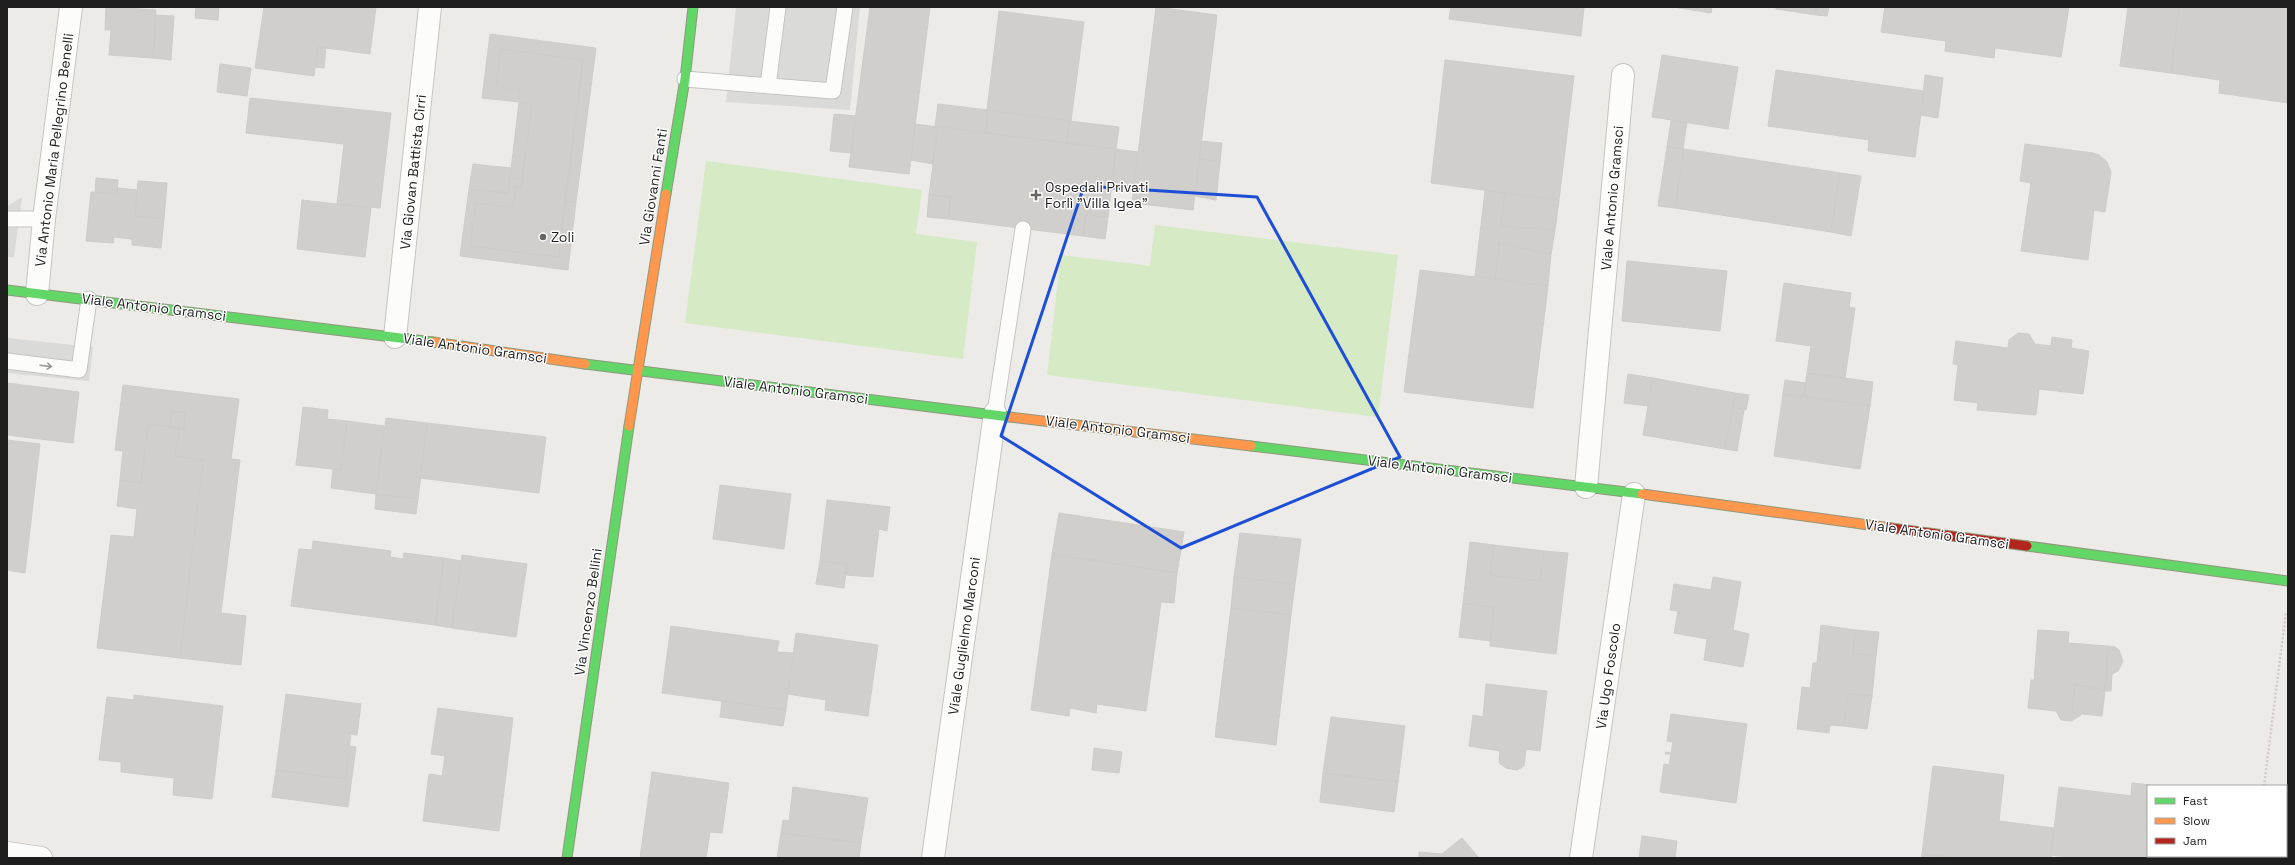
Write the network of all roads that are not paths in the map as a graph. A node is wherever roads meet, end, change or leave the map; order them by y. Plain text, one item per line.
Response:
1 (71, 7) edge
2 (430, 7) edge
3 (693, 7) edge
4 (778, 7) edge
5 (845, 7) edge
6 (1623, 75) dead end
7 (685, 79) junction
8 (768, 86) junction
9 (44, 218) junction
10 (7, 219) edge
11 (1023, 229) dead end
12 (7, 290) edge
13 (37, 294) junction
14 (89, 298) junction
15 (395, 336) junction
16 (7, 361) edge
17 (637, 371) junction
18 (995, 413) junction
19 (1586, 487) junction
20 (1634, 494) junction
21 (2288, 581) edge
22 (7, 853) edge
23 (41, 858) edge
24 (567, 858) edge
25 (933, 858) edge
26 (1581, 858) edge

1 - 9 street, Via Antonio Maria Pellegrino Benelli
2 - 15 street, Via Giovan Battista Cirri
3 - 7 main road, Via Giovanni Fanti
4 - 8 lane
5 - 8 lane
6 - 19 street, Viale Antonio Gramsci
7 - 8 lane
7 - 17 main road, Via Giovanni Fanti
9 - 10 lane
9 - 13 street, Via Antonio Maria Pellegrino Benelli
11 - 18 lane
12 - 13 main road, Viale Antonio Gramsci
13 - 14 main road, Viale Antonio Gramsci
14 - 15 main road, Viale Antonio Gramsci
16 -> 14 lane
15 - 17 main road, Viale Antonio Gramsci
17 - 18 main road, Viale Antonio Gramsci
17 - 24 main road, Via Vincenzo Bellini
18 - 19 main road, Viale Antonio Gramsci
18 - 25 street, Viale Guglielmo Marconi
19 - 20 main road, Viale Antonio Gramsci
20 - 21 main road, Viale Antonio Gramsci
20 - 26 street, Via Ugo Foscolo
22 - 23 street

